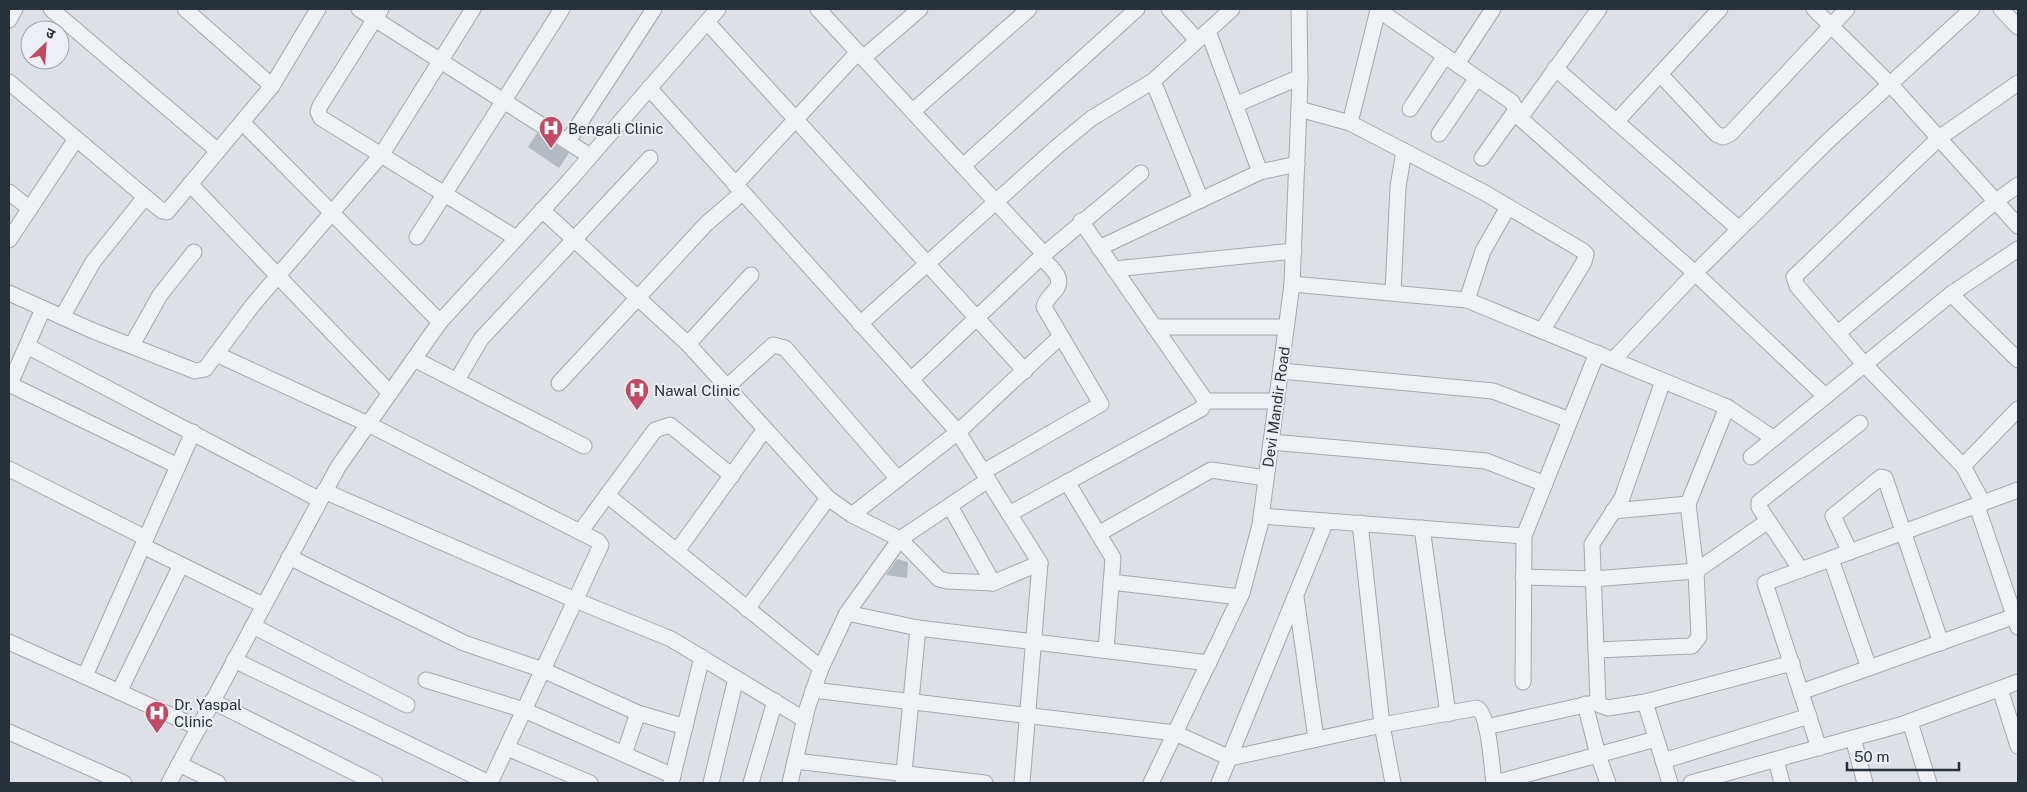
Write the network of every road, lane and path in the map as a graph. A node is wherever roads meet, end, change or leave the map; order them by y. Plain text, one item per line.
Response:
1 (16, 9) edge
2 (51, 9) edge
3 (185, 9) edge
4 (318, 9) edge
5 (359, 9) edge
6 (474, 9) edge
7 (562, 9) edge
8 (654, 9) edge
9 (818, 9) edge
10 (920, 9) edge
11 (1029, 9) edge
12 (1137, 9) edge
13 (1169, 9) edge
14 (1232, 9) edge
15 (1299, 9) edge
16 (1377, 9) edge
17 (1493, 9) edge
18 (1599, 9) edge
19 (1720, 9) edge
20 (1814, 9) edge
21 (1847, 9) edge
22 (1972, 9) edge
23 (2001, 9) edge
24 (377, 14) edge
25 (709, 14) edge
26 (9, 20) edge
27 (1831, 26) junction
28 (2018, 26) edge
29 (1202, 36) junction
30 (861, 55) junction
31 (441, 60) junction
32 (1451, 60) junction
33 (1555, 68) junction
34 (1660, 74) junction
35 (1300, 77) junction
36 (1477, 78) junction
37 (1153, 81) junction
38 (9, 82) edge
39 (2018, 83) edge
40 (1891, 85) junction
41 (272, 86) junction
42 (649, 88) junction
43 (504, 101) junction
44 (1235, 105) junction
45 (1299, 109) junction
46 (1410, 109) dead end
47 (913, 112) junction
48 (1518, 114) junction
49 (795, 118) junction
50 (242, 122) junction
51 (1616, 122) junction
52 (1350, 123) junction
53 (1439, 134) dead end
54 (76, 138) junction
55 (1939, 138) junction
56 (568, 141) junction
57 (218, 151) junction
58 (1404, 151) junction
59 (382, 154) junction
60 (590, 156) junction
61 (650, 158) dead end
62 (1482, 158) dead end
63 (1297, 164) junction
64 (963, 166) junction
65 (1260, 172) junction
66 (1141, 173) dead end
67 (190, 184) junction
68 (2018, 185) edge
69 (739, 189) junction
70 (9, 192) edge
71 (445, 194) junction
72 (145, 197) junction
73 (1201, 200) junction
74 (1996, 201) junction
75 (996, 202) junction
76 (1508, 207) junction
77 (30, 208) junction
78 (542, 210) junction
79 (331, 214) junction
80 (1081, 221) junction
81 (2018, 226) edge
82 (1740, 229) junction
83 (417, 237) dead end
84 (516, 238) junction
85 (9, 240) edge
86 (574, 240) junction
87 (1099, 248) junction
88 (2018, 249) edge
89 (1294, 251) junction
90 (194, 252) dead end
91 (1042, 255) junction
92 (927, 264) junction
93 (1114, 269) junction
94 (1695, 273) junction
95 (279, 275) junction
96 (750, 275) dead end
97 (1292, 284) junction
98 (9, 293) edge
99 (1392, 293) junction
100 (1951, 294) junction
101 (638, 298) junction
102 (1467, 300) junction
103 (43, 309) junction
104 (62, 317) junction
105 (975, 317) junction
106 (440, 322) junction
107 (860, 324) junction
108 (1154, 327) junction
109 (1286, 327) junction
110 (1542, 331) junction
111 (1838, 333) junction
112 (1060, 337) junction
113 (688, 344) junction
114 (132, 345) junction
115 (27, 346) junction
116 (1597, 353) junction
117 (216, 354) junction
118 (414, 359) junction
119 (1613, 360) junction
120 (2018, 360) edge
121 (1864, 364) junction
122 (1025, 371) junction
123 (1281, 371) junction
124 (458, 380) junction
125 (911, 380) junction
126 (1664, 381) junction
127 (559, 383) dead end
128 (9, 385) edge
129 (727, 387) junction
130 (390, 393) junction
131 (1825, 396) junction
132 (1206, 401) junction
133 (1276, 402) junction
134 (1728, 407) junction
135 (2018, 409) edge
136 (1570, 420) junction
137 (1860, 423) dead end
138 (368, 424) junction
139 (765, 429) junction
140 (193, 432) junction
141 (958, 432) junction
142 (1773, 438) junction
143 (1271, 442) junction
144 (584, 446) dead end
145 (1751, 457) dead end
146 (178, 466) junction
147 (1963, 466) junction
148 (9, 469) edge
149 (732, 476) junction
150 (986, 476) junction
151 (1266, 478) junction
152 (898, 479) junction
153 (1068, 482) junction
154 (1545, 484) junction
155 (2018, 490) edge
156 (607, 494) junction
157 (322, 495) junction
158 (828, 498) junction
159 (1688, 504) junction
160 (1980, 505) junction
161 (950, 506) junction
162 (1613, 511) junction
163 (1009, 514) junction
164 (852, 515) junction
165 (1261, 516) junction
166 (1326, 521) junction
167 (1768, 521) junction
168 (1360, 523) junction
169 (1422, 528) junction
170 (580, 532) junction
171 (1904, 532) junction
172 (1098, 534) junction
173 (1524, 536) junction
174 (900, 539) junction
175 (144, 542) junction
176 (677, 551) junction
177 (1850, 552) junction
178 (289, 556) junction
179 (1831, 559) junction
180 (1040, 563) junction
181 (181, 564) junction
182 (1800, 570) junction
183 (1696, 571) junction
184 (1523, 577) junction
185 (1593, 578) junction
186 (1111, 582) junction
187 (993, 583) junction
188 (1296, 595) junction
189 (1240, 597) junction
190 (575, 600) junction
191 (263, 605) junction
192 (748, 609) junction
193 (847, 613) junction
194 (2017, 619) edge
195 (252, 626) junction
196 (918, 628) junction
197 (9, 642) edge
198 (1034, 642) junction
199 (1941, 643) junction
200 (1106, 650) junction
201 (1596, 650) junction
202 (702, 657) junction
203 (234, 660) junction
204 (1209, 663) junction
205 (1792, 663) junction
206 (820, 668) junction
207 (1869, 668) junction
208 (542, 670) junction
209 (85, 676) junction
210 (736, 678) junction
211 (426, 680) dead end
212 (1523, 682) dead end
213 (2018, 682) edge
214 (2000, 688) junction
215 (813, 690) junction
216 (119, 692) junction
217 (1801, 692) junction
218 (774, 701) junction
219 (911, 701) junction
220 (212, 702) junction
221 (1645, 702) junction
222 (1591, 703) junction
223 (407, 705) dead end
224 (524, 710) junction
225 (638, 713) junction
226 (1448, 714) junction
227 (1028, 715) junction
228 (1809, 716) junction
229 (805, 720) junction
230 (1910, 722) junction
231 (1382, 725) junction
232 (685, 727) junction
233 (1486, 727) junction
234 (198, 728) junction
235 (9, 732) edge
236 (1175, 733) junction
237 (1854, 738) junction
238 (1316, 739) junction
239 (1656, 739) junction
240 (2018, 746) edge
241 (506, 748) junction
242 (1819, 748) junction
243 (624, 754) junction
244 (1598, 755) junction
245 (1230, 758) junction
246 (1663, 760) junction
247 (1776, 760) junction
248 (795, 761) junction
249 (179, 764) junction
250 (903, 779) edge
251 (672, 780) edge
252 (1715, 780) edge
253 (124, 783) edge
254 (169, 783) edge
255 (218, 783) edge
256 (375, 783) edge
257 (489, 783) edge
258 (590, 783) edge
259 (711, 783) edge
260 (751, 783) edge
261 (790, 783) edge
262 (985, 783) edge
263 (1022, 783) edge
264 (1151, 783) edge
265 (1219, 783) edge
266 (1393, 783) edge
267 (1495, 783) edge
268 (1608, 783) edge
269 (1670, 783) edge
270 (1691, 783) edge
271 (1782, 783) edge
272 (1865, 783) edge
273 (1929, 783) edge

1 - 26 street
2 - 57 street
3 - 41 street
4 - 41 street
5 - 24 street
6 - 31 street
7 - 43 street
8 - 56 street
9 - 30 street
10 - 30 street
11 - 47 street
12 - 64 street
13 - 29 street
14 - 29 street
15 - 35 street, Devi Mandir Road
16 - 32 street
16 - 52 street
17 - 32 street
18 - 33 street
19 - 34 street
20 - 27 street
21 - 27 street
22 - 40 street
23 - 28 street
24 - 31 street
24 - 59 street
25 - 42 street
25 - 49 street
27 - 34 street
27 - 40 street
29 - 37 street
29 - 44 street
30 - 47 street
30 - 49 street
31 - 43 street
31 - 59 street
32 - 36 street
32 - 46 street
33 - 48 street
33 - 51 street
34 - 51 street
35 - 44 street
35 - 45 street, Devi Mandir Road
36 - 48 street
36 - 53 street
37 - 73 street
37 - 75 street
38 - 54 street
39 - 55 street
40 - 55 street
40 - 82 street
41 - 50 street
42 - 60 street
42 - 69 street
43 - 56 street
43 - 71 street
44 - 65 street
45 - 52 street
45 - 63 street, Devi Mandir Road
47 - 64 street
48 - 62 street
48 - 94 street
49 - 69 street
49 - 92 street
50 - 57 street
50 - 79 street
51 - 82 street
52 - 58 street
54 - 72 street
54 - 77 street
55 - 74 street
55 - 111 street
56 - 60 street
57 - 67 street
58 - 76 street
58 - 99 street
59 - 71 street
59 - 79 street
60 - 78 street
61 - 86 street
63 - 65 street
63 - 89 street, Devi Mandir Road
64 - 75 street
65 - 73 street
66 - 80 street
67 - 72 street
67 - 95 street
68 - 74 street
69 - 101 street
69 - 107 street
70 - 77 street
71 - 83 street
71 - 84 street
72 - 104 street
73 - 87 street
74 - 81 street
74 - 111 street
75 - 91 street
75 - 92 street
76 - 102 street
76 - 110 street
77 - 85 street
78 - 84 street
78 - 86 street
79 - 95 street
79 - 106 street
80 - 87 street
80 - 91 street
82 - 94 street
84 - 106 street
86 - 101 street
86 - 124 street
87 - 93 street
88 - 100 street
89 - 93 street
89 - 97 street, Devi Mandir Road
90 - 114 street
91 - 105 street
91 - 112 street
92 - 105 street
92 - 107 street
93 - 108 street
94 - 119 street
94 - 131 street
95 - 117 street
95 - 130 street
96 - 113 street
97 - 99 street
97 - 109 street, Devi Mandir Road
98 - 103 street
99 - 102 street
100 - 120 street
100 - 121 street
101 - 113 street
101 - 127 street
102 - 110 street
103 - 104 street
103 - 115 street
104 - 114 street
105 - 122 street
105 - 125 street
106 - 118 street
107 - 125 street
108 - 109 street
108 - 132 street
109 - 123 street, Devi Mandir Road
110 - 116 street
111 - 121 street
112 - 122 street
112 - 150 street
113 - 129 street
114 - 117 street
115 - 128 street
115 - 140 street
116 - 119 street
116 - 136 street
117 - 138 street
118 - 124 street
118 - 130 street
119 - 126 street
121 - 131 street
121 - 147 street
122 - 141 street
123 - 133 street, Devi Mandir Road
123 - 136 street
124 - 144 street
125 - 141 street
126 - 134 street
126 - 162 street
128 - 146 street
129 - 139 street
129 - 152 street
130 - 138 street
131 - 142 street
132 - 133 street
132 - 153 street
133 - 143 street, Devi Mandir Road
134 - 142 street
134 - 159 street
135 - 147 street
136 - 154 street
137 - 167 street
138 - 157 street
138 - 170 street
139 - 149 street
139 - 158 street
140 - 146 street
140 - 157 street
141 - 150 street
141 - 152 street
142 - 145 street
143 - 151 street, Devi Mandir Road
143 - 154 street
146 - 175 street
147 - 160 street
148 - 175 street
149 - 156 street
149 - 176 street
150 - 161 street
150 - 163 street
151 - 165 street, Devi Mandir Road
151 - 172 street
152 - 164 street
153 - 163 street
153 - 172 street
154 - 173 street
155 - 160 street
156 - 170 street
156 - 176 street
157 - 178 street
157 - 190 street
158 - 164 street
158 - 192 street
159 - 162 street
159 - 183 street
160 - 171 street
160 - 194 street
161 - 174 street
161 - 187 street
162 - 185 street
163 - 180 street
164 - 174 street
165 - 166 street
165 - 189 street, Devi Mandir Road
166 - 168 street
166 - 188 street
167 - 182 street
167 - 183 street
168 - 169 street
168 - 231 street
169 - 173 street
169 - 226 street
170 - 190 street
171 - 177 street
171 - 177 street
171 - 199 street
172 - 186 street
173 - 184 street
174 - 187 street
174 - 193 street
175 - 181 street
175 - 209 street
176 - 192 street
177 - 179 street
178 - 191 street
178 - 208 street
179 - 182 street
179 - 207 street
180 - 187 street
180 - 198 street
181 - 191 street
181 - 216 street
182 - 205 street
183 - 185 street
183 - 201 street
184 - 185 street
184 - 212 street
185 - 201 street
186 - 189 street
186 - 200 street
188 - 238 street
188 - 245 street
189 - 204 street, Devi Mandir Road
190 - 202 street
190 - 208 street
191 - 195 street
192 - 206 street
193 - 196 street
193 - 206 street
194 - 199 street
195 - 203 street
195 - 223 street
196 - 198 street
196 - 219 street
197 - 209 street
198 - 200 street
198 - 227 street
199 - 207 street
200 - 204 street
201 - 222 street
202 - 210 street
202 - 232 street
203 - 220 street
203 - 257 street
204 - 236 street, Devi Mandir Road
205 - 217 street
205 - 221 street
206 - 215 street
207 - 217 street
208 - 224 street
208 - 225 street
209 - 216 street
210 - 218 street
210 - 259 street
211 - 224 street
213 - 214 street
214 - 230 street
214 - 240 street
215 - 219 street
215 - 229 street
216 - 234 street
217 - 228 street
218 - 229 street
218 - 260 street
219 - 227 street
219 - 250 street
220 - 234 street
220 - 256 street
221 - 222 street
221 - 239 street
222 - 233 street
222 - 244 street
224 - 241 street
224 - 243 street
225 - 232 street
225 - 243 street
226 - 231 street
226 - 233 street
227 - 236 street
227 - 263 street
228 - 242 street
228 - 246 street
229 - 248 street
230 - 237 street
230 - 273 street
231 - 238 street
231 - 266 street
232 - 251 street
233 - 267 street
234 - 249 street
235 - 253 street
236 - 245 street
236 - 264 street, Devi Mandir Road
237 - 242 street
237 - 272 street
238 - 245 street
239 - 244 street
239 - 246 street
241 - 257 street
241 - 258 street
242 - 247 street
243 - 251 street
244 - 267 street
244 - 268 street
245 - 265 street
246 - 269 street
247 - 252 street
247 - 271 street
248 - 250 street
248 - 261 street
249 - 254 street
249 - 255 street
250 - 262 street
252 - 270 street

